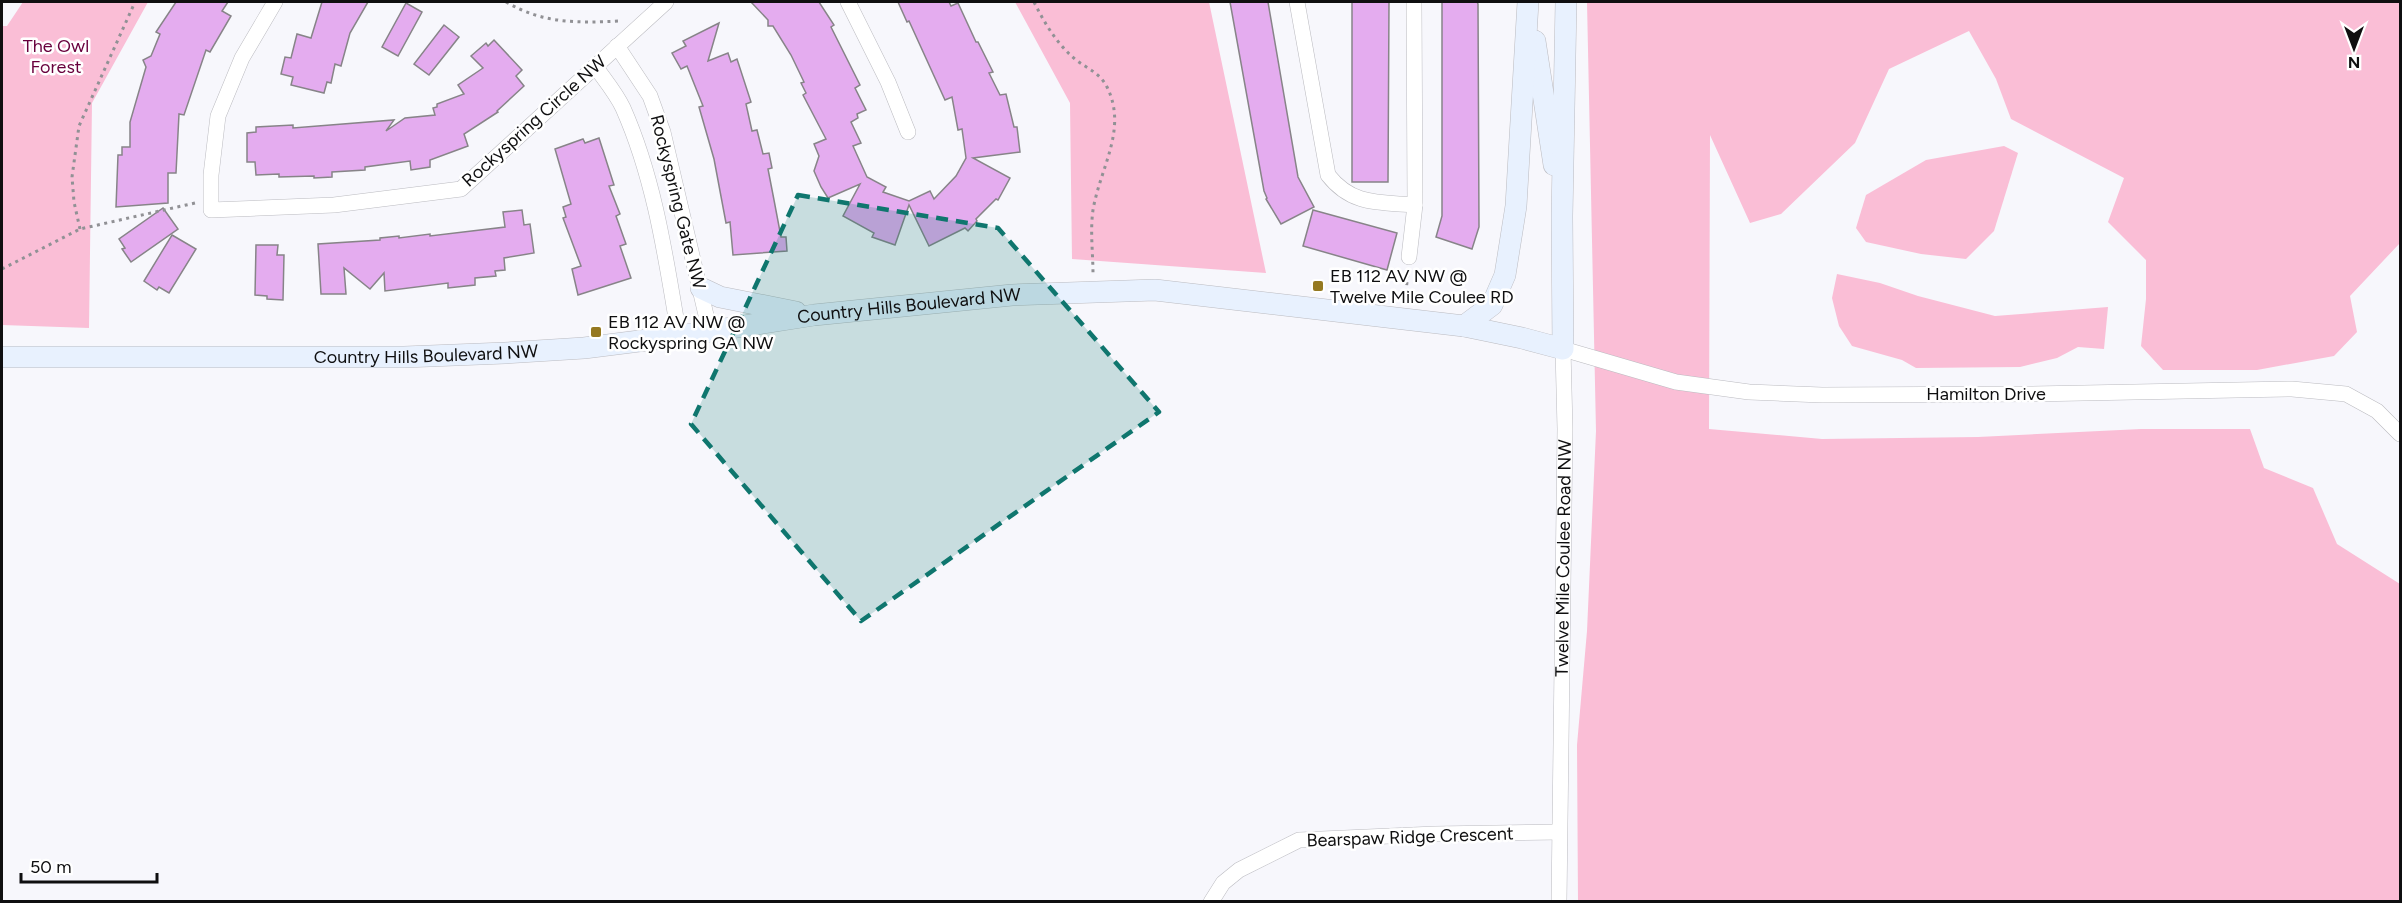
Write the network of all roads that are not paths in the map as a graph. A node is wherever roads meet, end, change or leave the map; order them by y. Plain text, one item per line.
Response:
1 (275, 2) edge
2 (666, 2) edge
3 (848, 2) edge
4 (1297, 2) edge
5 (1414, 2) edge
6 (1529, 2) edge
7 (1566, 2) edge
8 (617, 46) junction
9 (595, 66) junction
10 (908, 132) dead end
11 (1415, 205) junction
12 (1562, 216) junction
13 (1410, 257) road end
14 (701, 288) junction
15 (814, 315) junction
16 (1464, 326) junction
17 (710, 332) junction
18 (679, 336) junction
19 (1563, 350) junction
20 (2, 357) edge
21 (2400, 434) edge
22 (1559, 832) junction
23 (1210, 902) edge
24 (1559, 902) edge

1 - 9 street, Rockyspring Circle NW
2 - 8 street, Rockyspring Circle NW
3 - 10 street
4 - 11 street
5 - 11 street
6 - 12 main road, Twelve Mile Coulee Road NW
6 - 16 main road
7 - 12 main road, Twelve Mile Coulee Road NW
8 - 9 street, Rockyspring Circle NW
8 - 14 street, Rockyspring Gate NW
9 - 18 street, Rockyspring Gate NW
11 - 13 street
12 - 19 main road, Twelve Mile Coulee Road NW
14 - 15 main road
14 - 17 street, Rockyspring Gate NW
15 - 16 main road, Country Hills Boulevard NW
15 - 17 main road, Country Hills Boulevard NW
16 - 19 main road, Country Hills Boulevard NW
17 - 18 main road, Country Hills Boulevard NW
18 - 20 main road, Country Hills Boulevard NW
19 - 21 street, Hamilton Drive
19 - 22 street, Twelve Mile Coulee Road NW
22 - 23 street, Bearspaw Ridge Crescent
22 - 24 street, Twelve Mile Coulee Road NW

